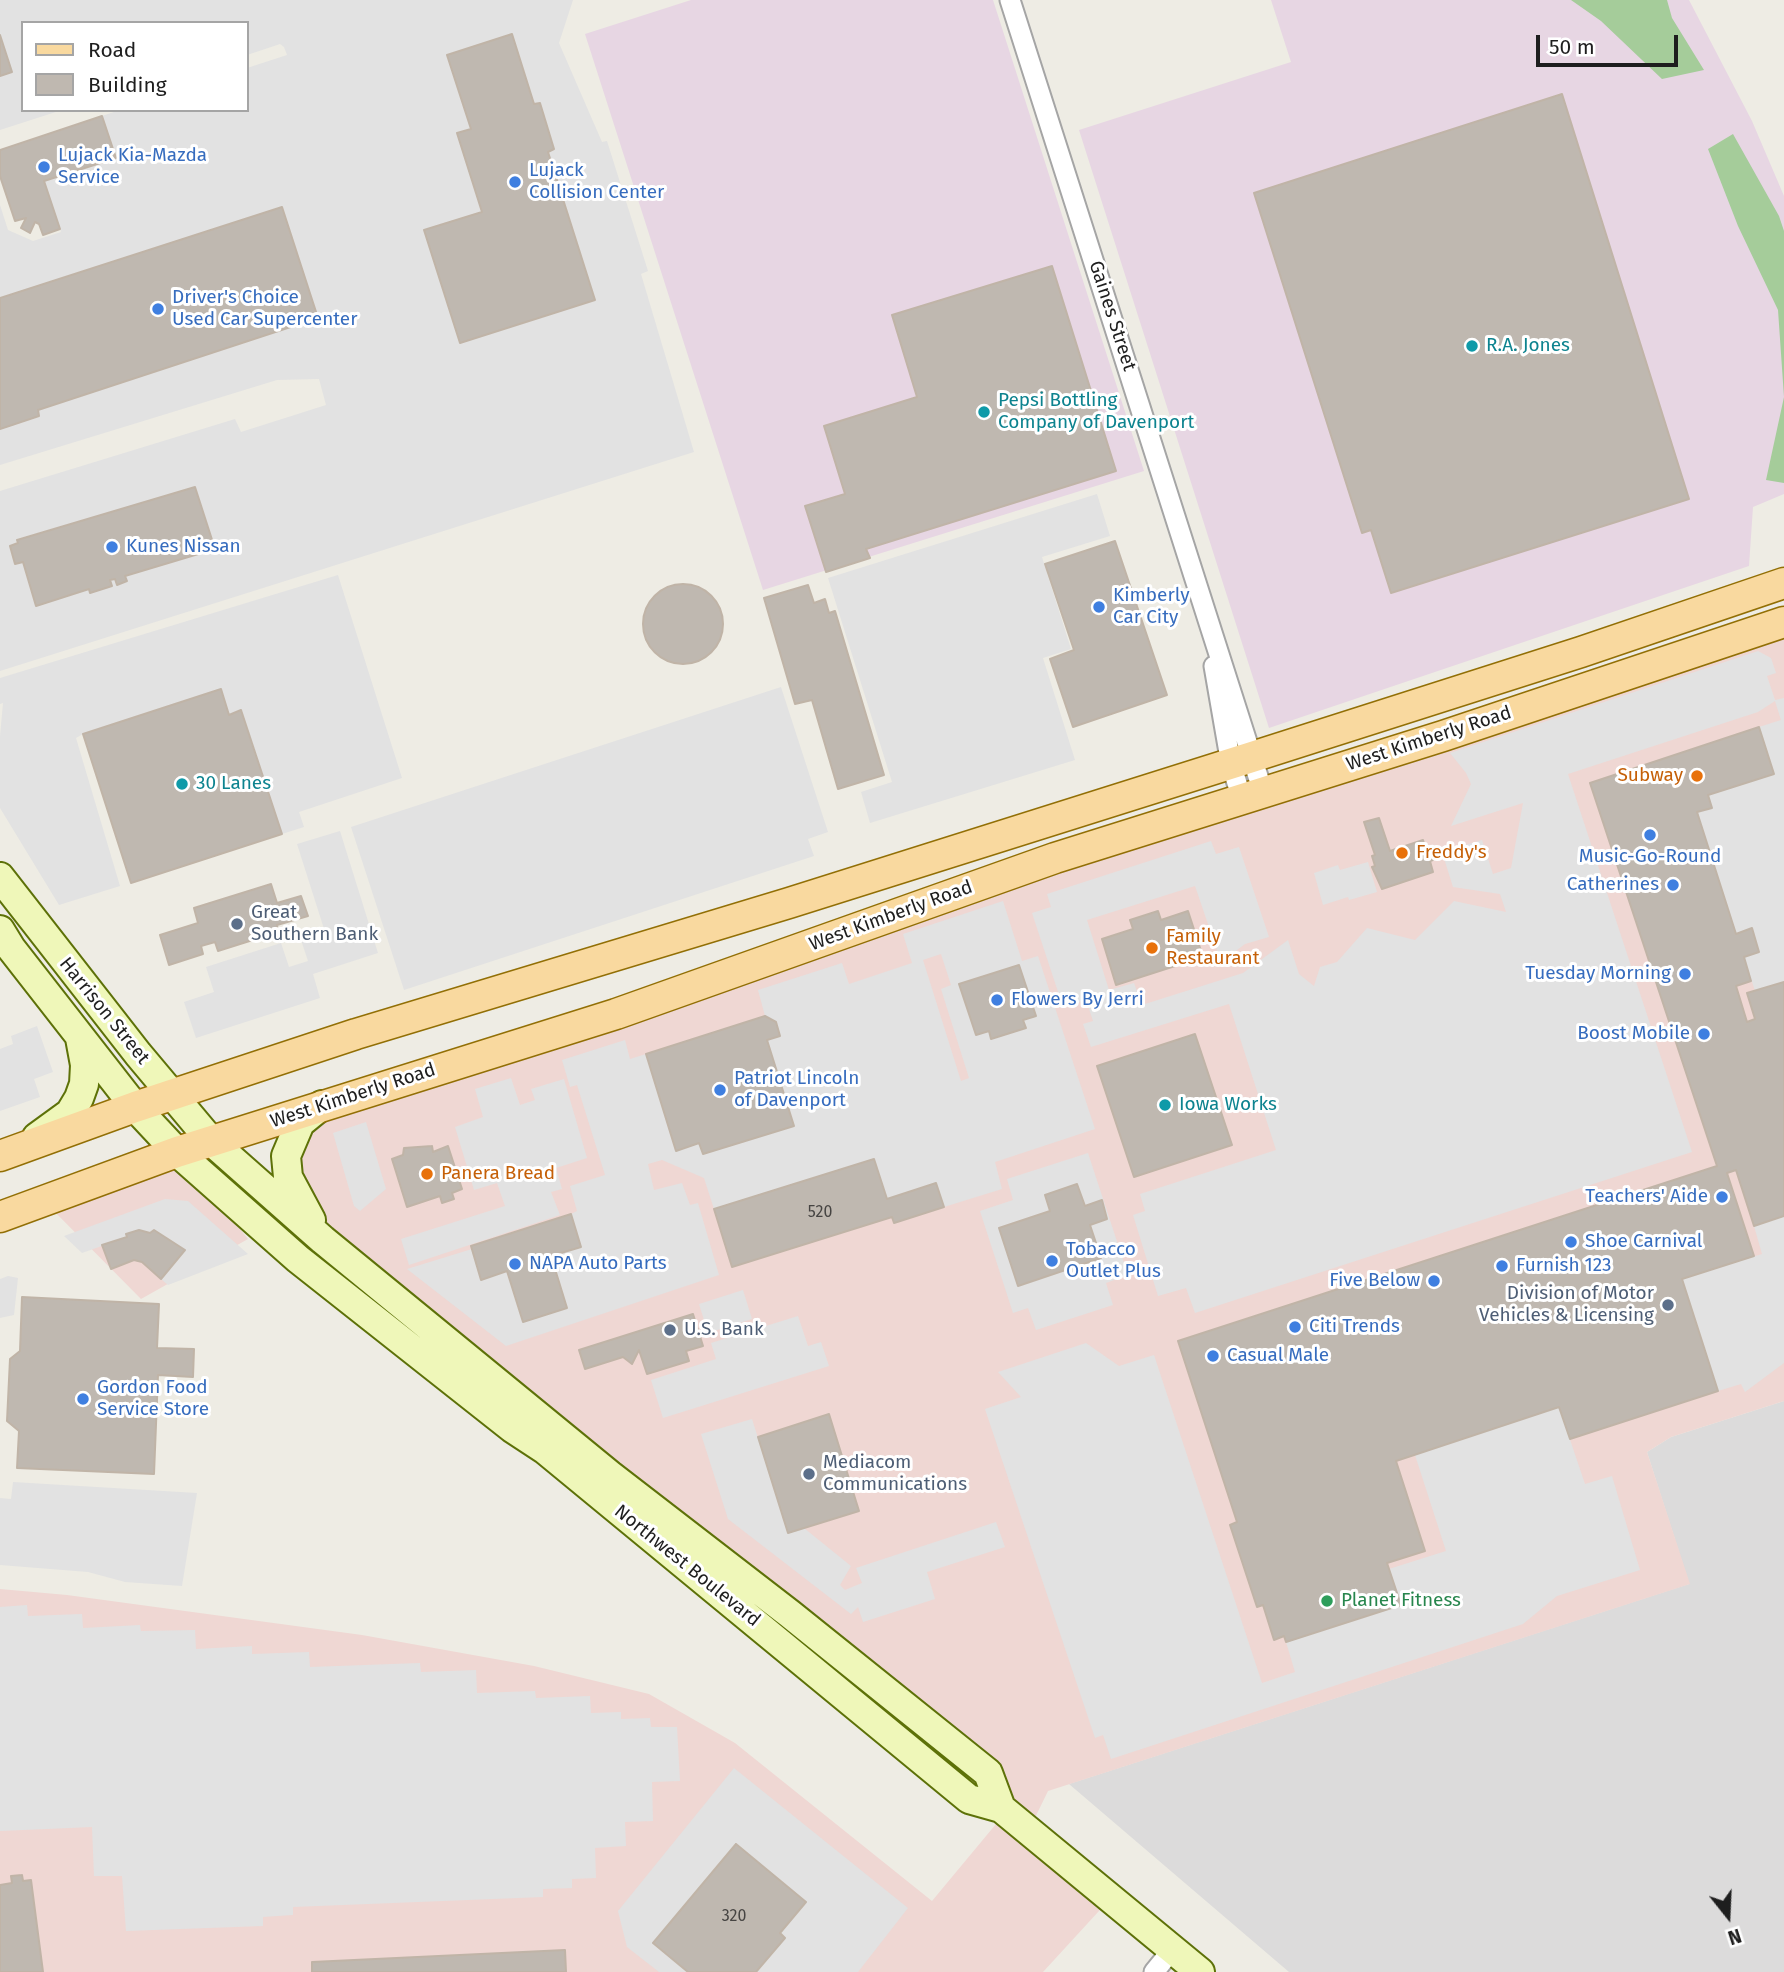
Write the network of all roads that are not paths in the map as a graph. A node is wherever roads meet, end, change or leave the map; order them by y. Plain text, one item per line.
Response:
1 (1010, 0) edge
2 (1784, 583) edge
3 (1784, 621) edge
4 (1242, 761) junction
5 (1252, 795) junction
6 (0, 877) edge
7 (0, 930) edge
8 (79, 1035) junction
9 (173, 1094) junction
10 (322, 1105) junction
11 (135, 1107) junction
12 (211, 1141) junction
13 (177, 1152) junction
14 (7, 1154) edge
15 (0, 1217) edge
16 (323, 1240) junction
17 (1001, 1808) junction
18 (1172, 1950) junction
19 (1154, 1972) edge
20 (1200, 1972) edge

1 - 4 street, Gaines Street
2 - 4 main road, West Kimberly Road
3 - 5 main road, West Kimberly Road
4 - 5 street, Gaines Street
4 - 9 main road, West Kimberly Road
5 - 10 main road, West Kimberly Road
6 - 9 main road, Harrison Street
7 - 8 main road, Harrison Street
8 - 11 main road, Harrison Street
8 - 14 main road
9 - 11 main road, West Kimberly Road
9 - 12 main road, Harrison Street
10 - 12 main road, West Kimberly Road
10 - 16 main road
11 - 13 main road, Harrison Street
11 - 14 main road, West Kimberly Road
12 - 13 main road, West Kimberly Road
12 - 16 main road, Northwest Boulevard
13 - 15 main road, West Kimberly Road
13 - 17 main road, Northwest Boulevard
16 - 17 main road, Northwest Boulevard
17 - 18 main road, Northwest Boulevard
18 - 19 street
18 - 20 main road, Northwest Boulevard

